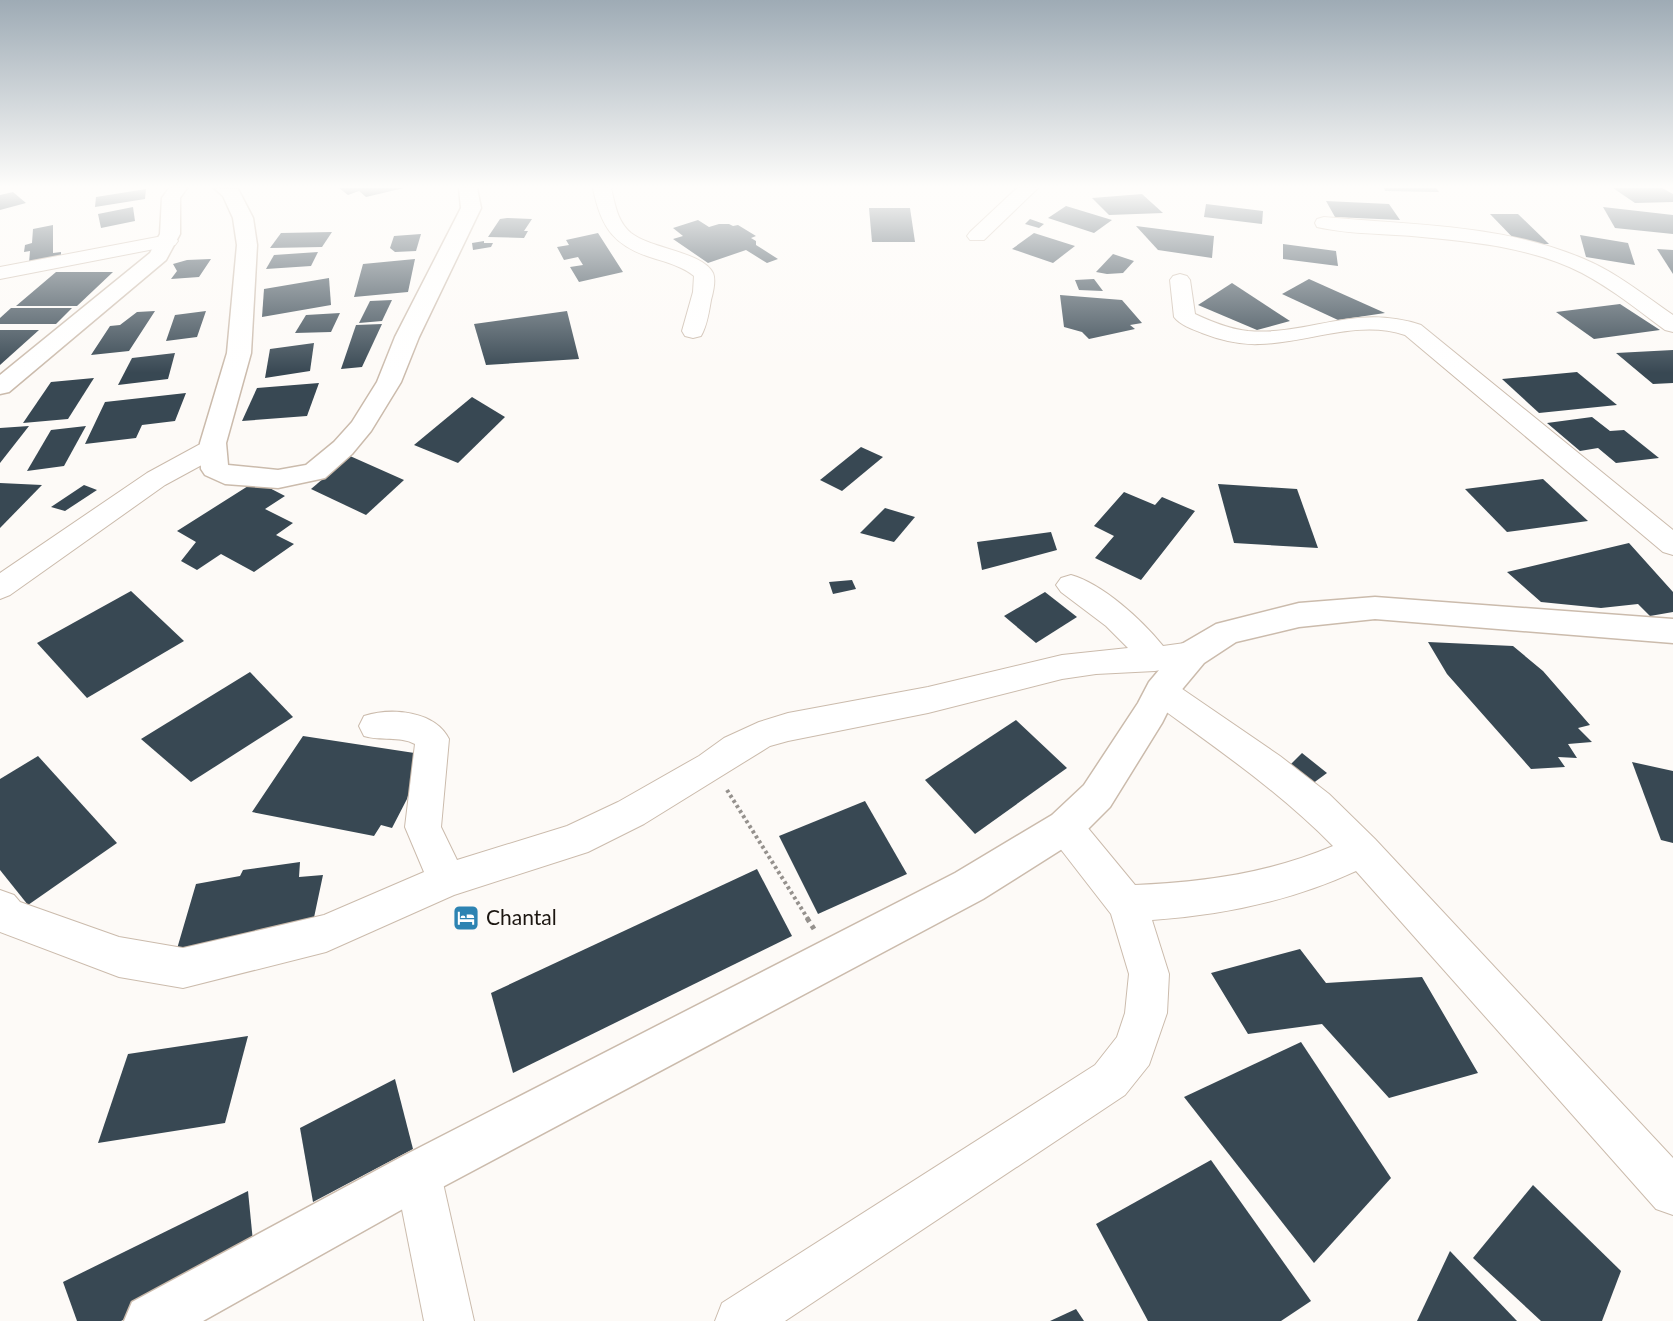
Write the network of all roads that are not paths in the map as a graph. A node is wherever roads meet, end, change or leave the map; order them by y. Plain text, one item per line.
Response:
1 (123, 250) edge
2 (163, 250) edge
3 (246, 250) edge
4 (450, 250) edge
5 (643, 250) edge
6 (1530, 250) edge
7 (0, 273) edge
8 (1180, 279) dead end
9 (1673, 325) edge
10 (693, 331) dead end
11 (0, 387) edge
12 (213, 448) junction
13 (1673, 544) edge
14 (1071, 585) dead end
15 (0, 588) edge
16 (1673, 631) edge
17 (1169, 668) junction
18 (376, 726) dead end
19 (1065, 827) junction
20 (1362, 851) junction
21 (447, 880) junction
22 (1126, 903) junction
23 (2, 915) edge
24 (418, 1174) junction
25 (1673, 1192) edge
26 (151, 1321) edge
27 (449, 1321) edge
28 (740, 1321) edge

1 - 7 street
2 - 11 street
3 - 12 street
4 - 12 street
5 - 10 street
6 - 9 street
8 - 13 street
12 - 15 street
14 - 17 street
16 - 17 street
17 - 19 street
17 - 20 street
17 - 21 street
18 - 21 street
19 - 22 street
19 - 24 street
20 - 22 street
20 - 25 street
21 - 23 street
22 - 28 street
24 - 26 street
24 - 27 street

